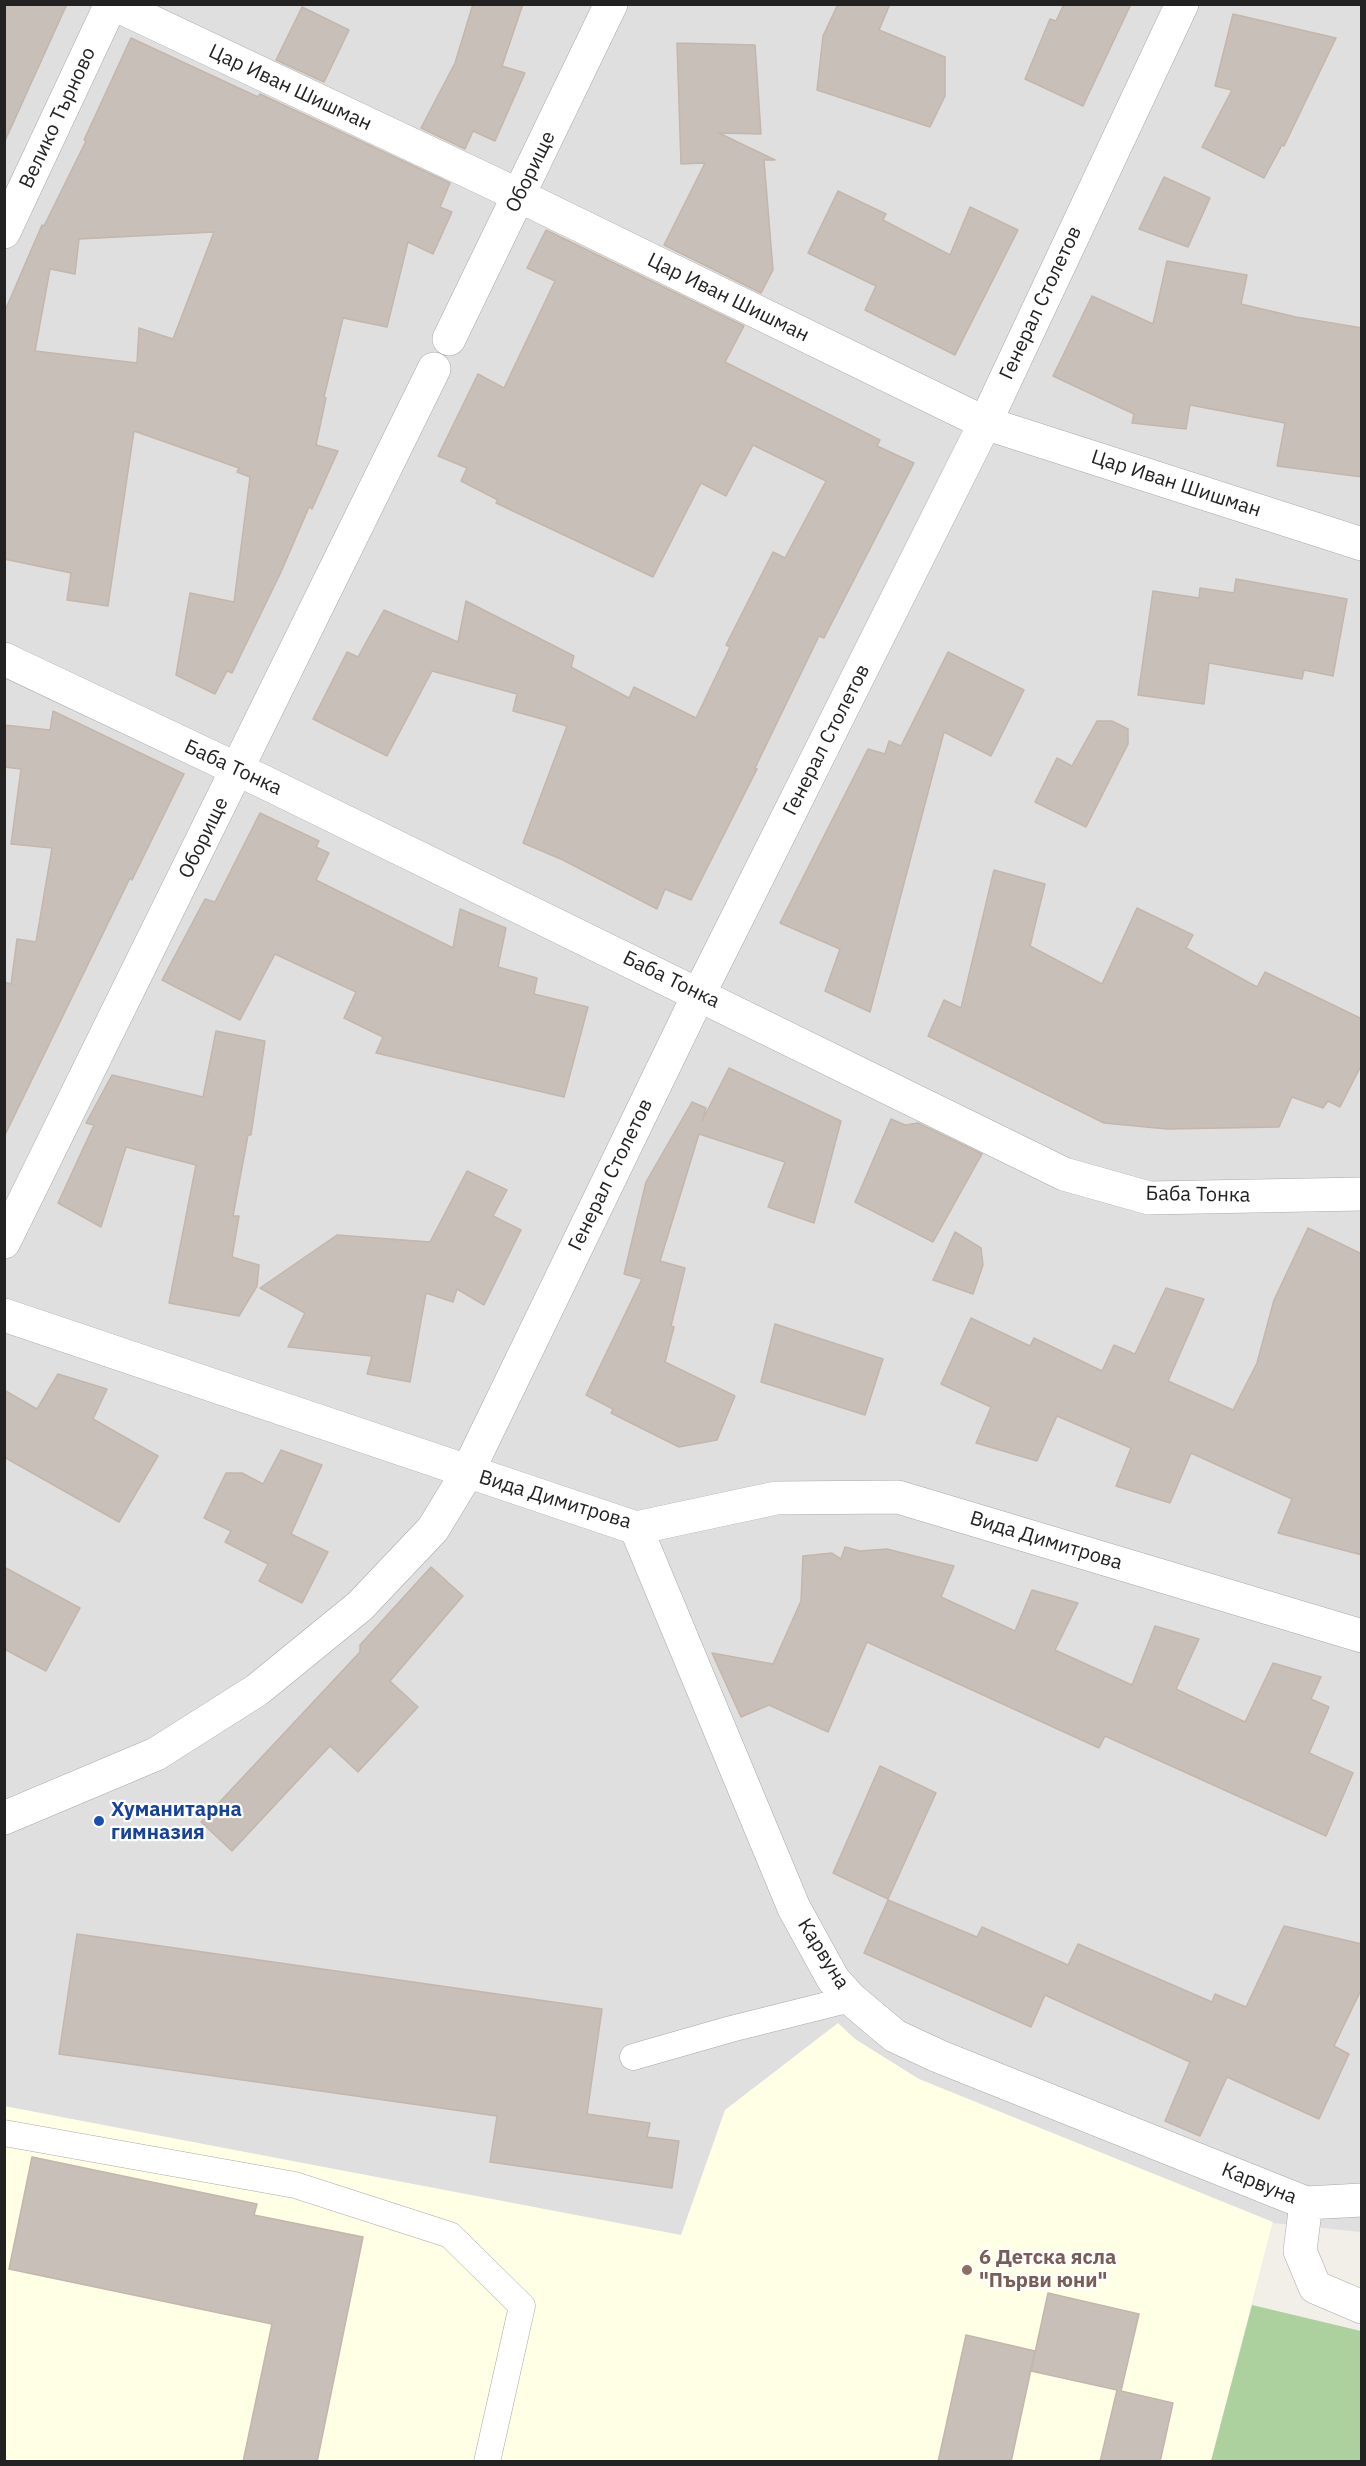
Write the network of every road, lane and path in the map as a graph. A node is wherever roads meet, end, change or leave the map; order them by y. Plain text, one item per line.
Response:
1 (112, 4) edge
2 (612, 4) edge
3 (1182, 4) edge
4 (520, 196) junction
5 (4, 232) edge
6 (449, 339) dead end
7 (434, 369) dead end
8 (985, 423) junction
9 (1362, 544) edge
10 (4, 659) edge
11 (237, 770) junction
12 (699, 994) junction
13 (1362, 1194) edge
14 (4, 1242) edge
15 (4, 1315) edge
16 (467, 1473) junction
17 (636, 1528) junction
18 (1362, 1636) edge
19 (4, 1818) edge
20 (851, 1999) junction
21 (633, 2057) dead end
22 (4, 2133) edge
23 (1362, 2200) edge
24 (1306, 2203) junction
25 (1362, 2307) edge
26 (487, 2462) edge

1 - 4 street, Цар Иван Шишман
1 - 5 street, Велико Търново
2 - 4 street, Оборище
3 - 8 street, Генерал Столетов
4 - 6 street, Оборище
4 - 8 street, Цар Иван Шишман
7 - 11 street, Оборище
8 - 9 street, Цар Иван Шишман
8 - 12 street, Генерал Столетов
10 - 11 street, Баба Тонка
11 - 12 street, Баба Тонка
11 - 14 street, Оборище
12 - 13 street, Баба Тонка
12 - 16 street, Генерал Столетов
15 - 16 street, Вида Димитрова
16 - 17 street, Вида Димитрова
16 - 19 street, Генерал Столетов
17 - 18 street, Вида Димитрова
17 - 20 street, Карвуна
20 - 21 lane
20 - 24 street, Карвуна
22 - 26 lane
23 - 24 street, Карвуна
24 - 25 street

